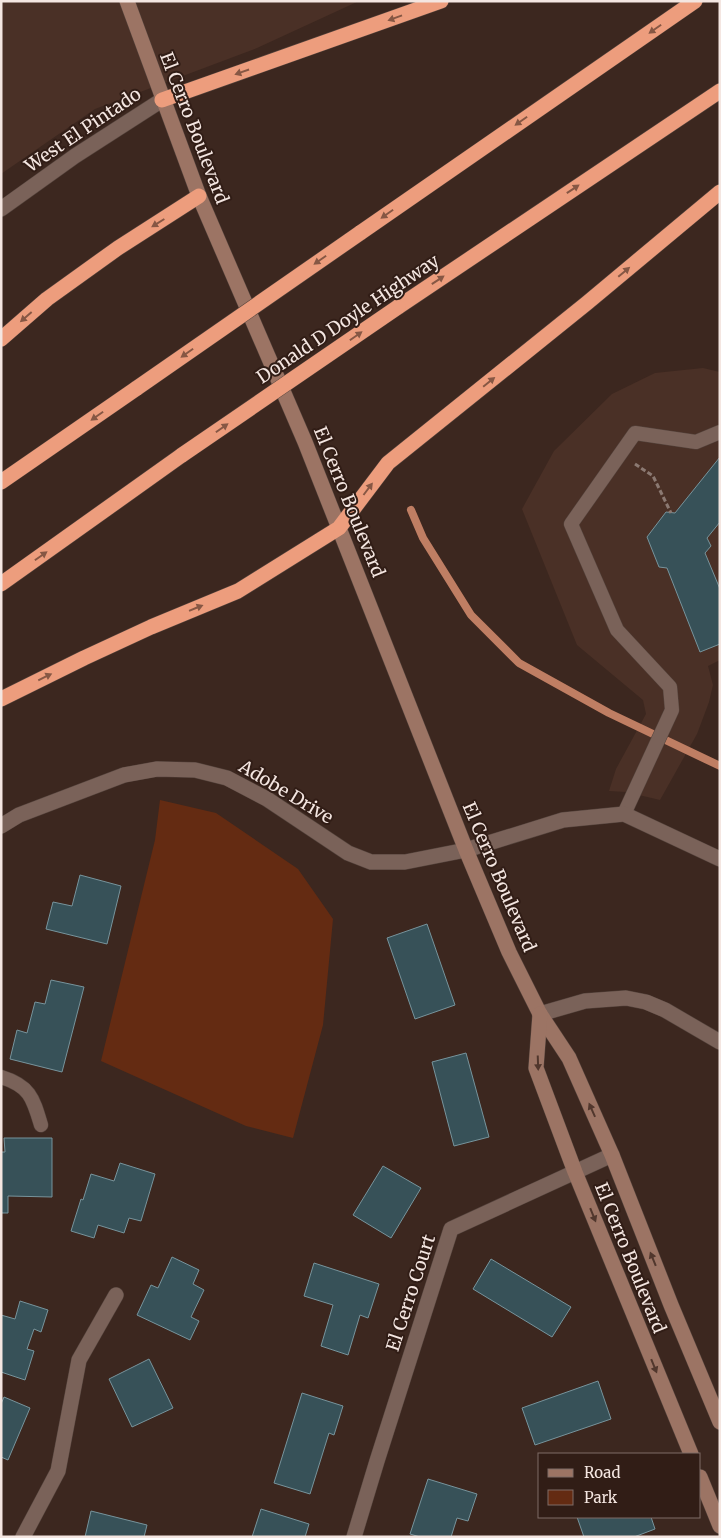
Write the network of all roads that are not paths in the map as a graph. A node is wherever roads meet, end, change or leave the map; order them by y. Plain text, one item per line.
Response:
1 (127, 1) edge
2 (441, 1) edge
3 (695, 1) edge
4 (720, 91) edge
5 (162, 100) junction
6 (720, 192) edge
7 (199, 196) junction
8 (1, 209) edge
9 (1, 339) edge
10 (720, 432) edge
11 (1, 482) edge
12 (339, 528) junction
13 (1, 584) edge
14 (1, 699) edge
15 (624, 814) junction
16 (1, 826) edge
17 (466, 850) junction
18 (720, 860) edge
19 (540, 1014) junction
20 (720, 1042) edge
21 (1, 1077) edge
22 (41, 1125) dead end
23 (612, 1155) junction
24 (575, 1172) junction
25 (116, 1295) dead end
26 (720, 1422) edge
27 (691, 1453) edge
28 (701, 1479) edge
29 (720, 1526) edge
30 (23, 1537) edge
31 (354, 1537) edge

1 - 5 street, El Cerro Boulevard
2 -> 5 highway
3 -> 11 highway, bridge
13 -> 4 highway, Donald D Doyle Highway, bridge
5 - 7 street, El Cerro Boulevard
5 - 8 street, West El Pintado
12 -> 6 highway
7 -> 9 highway
7 - 12 street, El Cerro Boulevard
10 - 15 lane
14 -> 12 highway
12 - 17 street, El Cerro Boulevard
15 - 17 street, Adobe Drive
15 - 18 street
16 - 17 street, Adobe Drive
17 - 19 street, El Cerro Boulevard
19 - 20 street
23 -> 19 street, El Cerro Boulevard
19 -> 24 street, El Cerro Boulevard
21 - 22 lane
23 - 24 street, El Cerro Court
26 -> 23 street, El Cerro Boulevard
24 -> 27 street, El Cerro Boulevard
24 - 31 street, El Cerro Court
25 - 30 street
28 - 29 street

